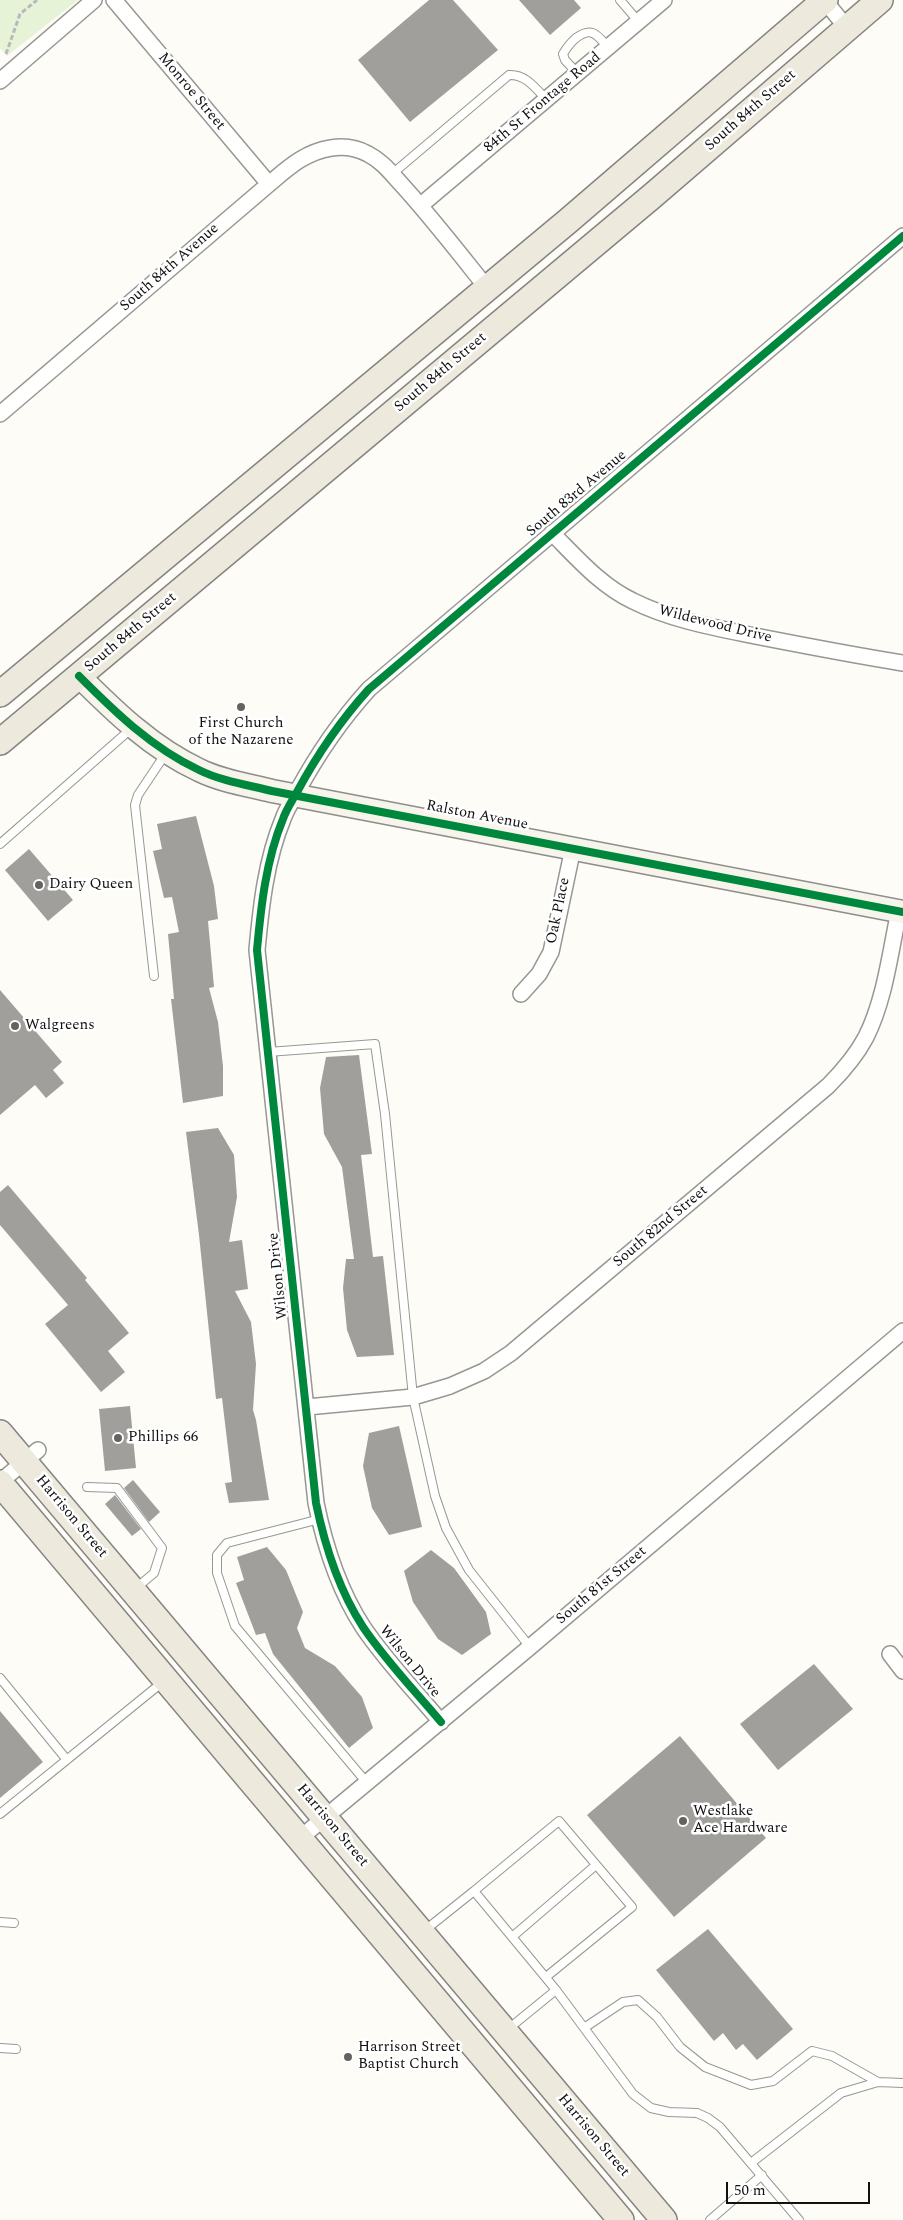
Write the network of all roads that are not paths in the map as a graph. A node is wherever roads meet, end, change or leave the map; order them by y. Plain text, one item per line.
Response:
1 (94, 0) edge
2 (114, 0) edge
3 (620, 0) edge
4 (664, 0) edge
5 (825, 0) edge
6 (880, 0) edge
7 (638, 21) junction
8 (847, 28) junction
9 (608, 48) junction
10 (578, 74) junction
11 (0, 80) edge
12 (547, 100) junction
13 (392, 174) junction
14 (269, 184) junction
15 (421, 205) junction
16 (903, 236) edge
17 (487, 288) junction
18 (0, 414) edge
19 (217, 513) junction
20 (552, 533) junction
21 (903, 663) edge
22 (79, 676) junction
23 (0, 694) edge
24 (132, 728) junction
25 (0, 742) edge
26 (167, 751) junction
27 (295, 795) junction
28 (0, 844) edge
29 (573, 848) junction
30 (901, 911) edge
31 (154, 976) dead end
32 (521, 994) dead end
33 (268, 1052) junction
34 (903, 1331) edge
35 (413, 1397) junction
36 (307, 1407) junction
37 (0, 1433) edge
38 (31, 1455) junction
39 (0, 1483) edge
40 (87, 1487) dead end
41 (320, 1519) junction
42 (133, 1591) junction
43 (530, 1647) junction
44 (890, 1654) dead end
45 (903, 1671) edge
46 (0, 1678) edge
47 (165, 1680) junction
48 (441, 1722) junction
49 (67, 1760) junction
50 (367, 1783) junction
51 (0, 1814) edge
52 (324, 1818) junction
53 (299, 1838) junction
54 (596, 1865) junction
55 (474, 1891) junction
56 (0, 1922) edge
57 (14, 1923) dead end
58 (422, 1933) junction
59 (512, 1937) junction
60 (546, 1978) junction
61 (556, 1990) junction
62 (584, 2028) junction
63 (505, 2032) junction
64 (0, 2048) edge
65 (16, 2049) dead end
66 (878, 2082) junction
67 (903, 2083) edge
68 (752, 2163) junction
69 (762, 2175) junction
70 (621, 2220) edge
71 (664, 2220) edge
72 (710, 2220) edge
73 (799, 2220) edge

1 - 11 street
2 - 14 street, Monroe Street
3 - 7 lane
4 - 7 street, 84th St Frontage Road
5 - 8 street
5 - 17 main road
6 - 8 main road, South 84th Street
7 - 9 street, 84th St Frontage Road
8 - 22 main road, South 84th Street
9 - 10 street, 84th St Frontage Road
9 - 10 lane
10 - 12 street, 84th St Frontage Road
12 - 13 lane
12 - 15 street, 84th St Frontage Road
13 - 14 street, South 84th Avenue
13 - 15 street
14 - 18 street, South 84th Avenue
15 - 17 street
16 - 20 street, South 83rd Avenue
17 - 19 main road
19 - 22 main road
19 - 23 main road
20 - 21 street, Wildewood Drive
20 - 27 street, South 83rd Avenue
22 - 24 street, Ralston Avenue
22 - 25 main road, South 84th Street
24 - 26 street, Ralston Avenue
24 - 28 lane
26 - 27 street, Ralston Avenue
26 - 31 lane
27 - 29 street, Ralston Avenue
27 - 33 street, Wilson Drive
29 - 30 street, Ralston Avenue
29 - 32 street, Oak Place
30 - 35 street, South 82nd Street
33 - 35 lane
33 - 36 street, Wilson Drive
34 - 43 street, South 81st Street
35 - 36 street, South 82nd Street
35 - 43 lane
36 - 41 street, Wilson Drive
37 - 38 main road, Harrison Street
38 - 39 street
38 - 42 main road, Harrison Street
39 - 47 main road
40 - 42 lane
41 - 48 street, Wilson Drive
41 - 50 lane
42 - 52 main road, Harrison Street
43 - 48 street, South 81st Street
44 - 45 street
46 - 49 lane
47 - 49 lane
47 - 53 main road
48 - 50 street, South 81st Street
49 - 51 lane
50 - 52 street, South 81st Street
52 - 53 street, South 81st Street
52 - 58 main road, Harrison Street
53 - 70 main road
54 - 55 lane
54 - 59 lane
54 - 60 lane
55 - 58 lane
55 - 59 lane
56 - 57 lane
58 - 63 main road, Harrison Street
59 - 60 lane
60 - 61 lane
61 - 62 lane
61 - 63 lane
62 - 66 lane
62 - 68 lane
63 - 71 main road, Harrison Street
64 - 65 lane
66 - 67 lane
66 - 68 lane
68 - 69 lane
69 - 72 lane
69 - 73 lane

